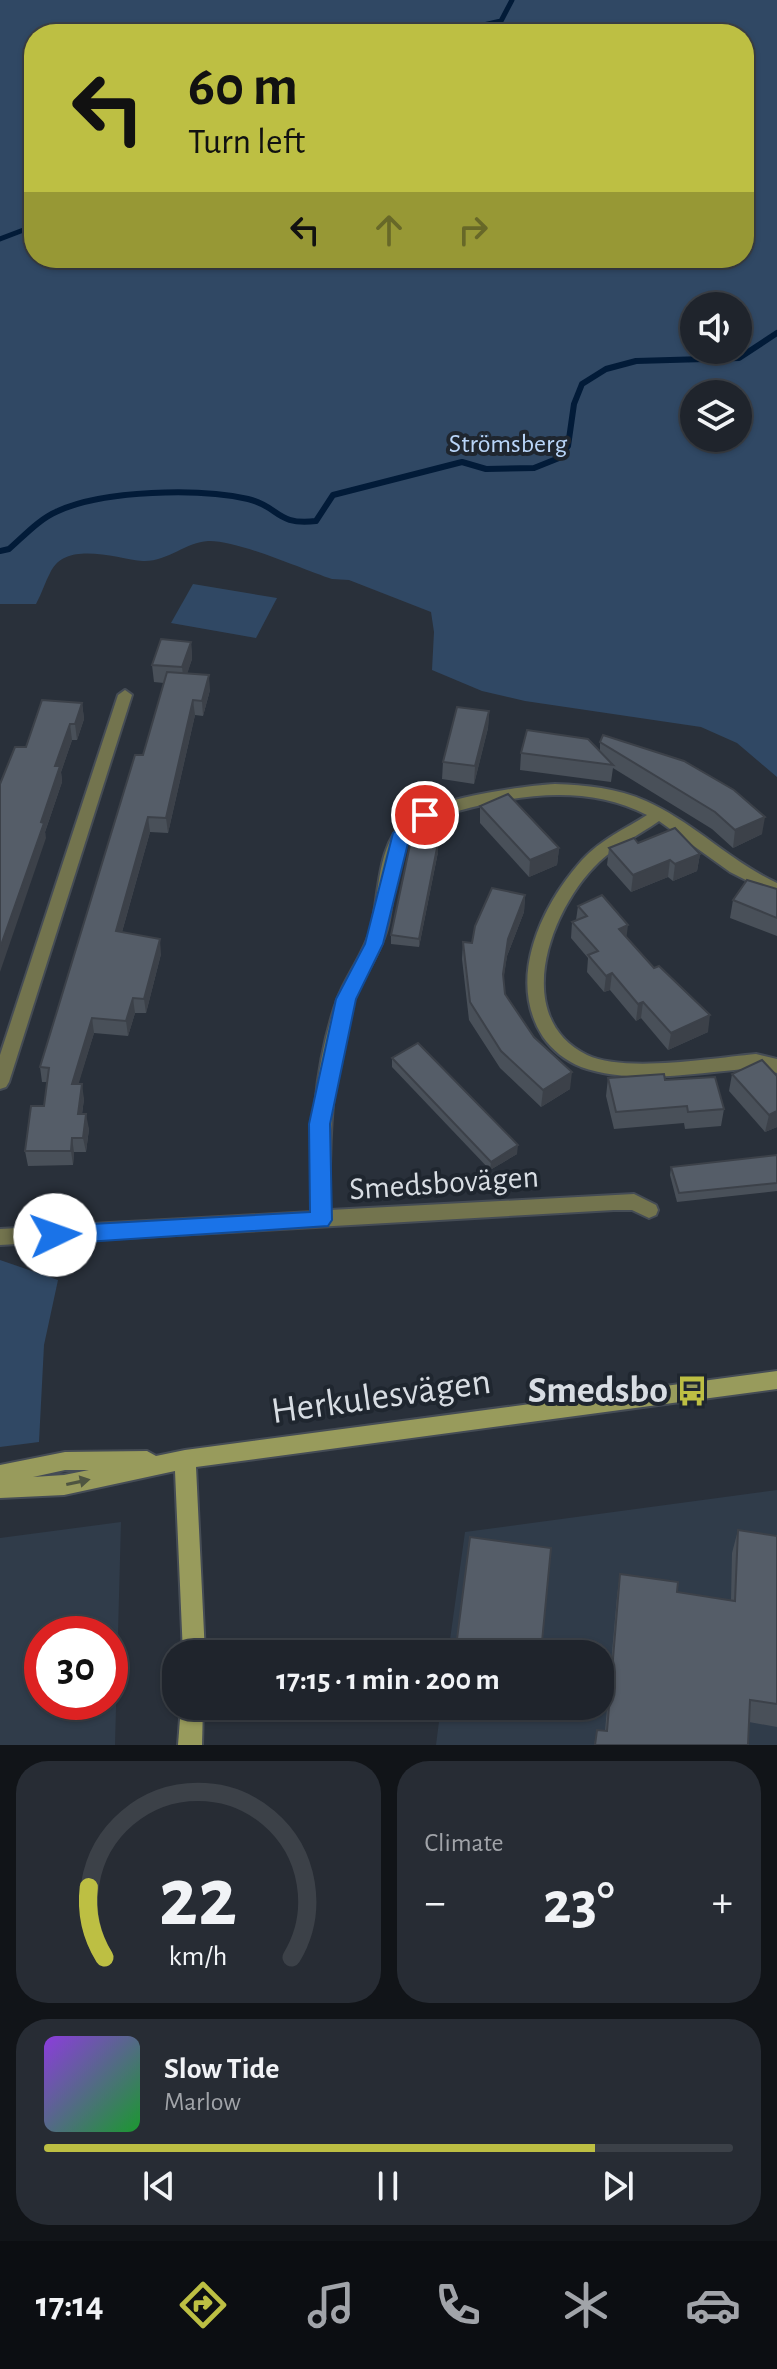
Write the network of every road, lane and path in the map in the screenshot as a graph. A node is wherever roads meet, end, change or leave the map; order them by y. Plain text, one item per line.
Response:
1 (125, 695) dead end
2 (659, 814) junction
3 (777, 890) edge
4 (777, 1066) edge
5 (0, 1082) edge
6 (649, 1210) dead end
7 (321, 1220) junction
8 (0, 1237) edge
9 (777, 1380) edge
10 (185, 1459) junction
11 (0, 1474) edge
12 (0, 1488) edge
13 (193, 1640) edge
14 (191, 1720) edge
15 (190, 1745) edge

1 - 5 street
2 - 3 street
2 - 4 street
2 - 7 street
6 - 7 street, Smedsbovägen
7 - 8 street, Smedsbovägen
9 - 10 street, Herkulesvägen
10 - 11 street, Herkulesvägen
12 -> 10 street, Herkulesvägen
10 - 13 street
14 - 15 street

